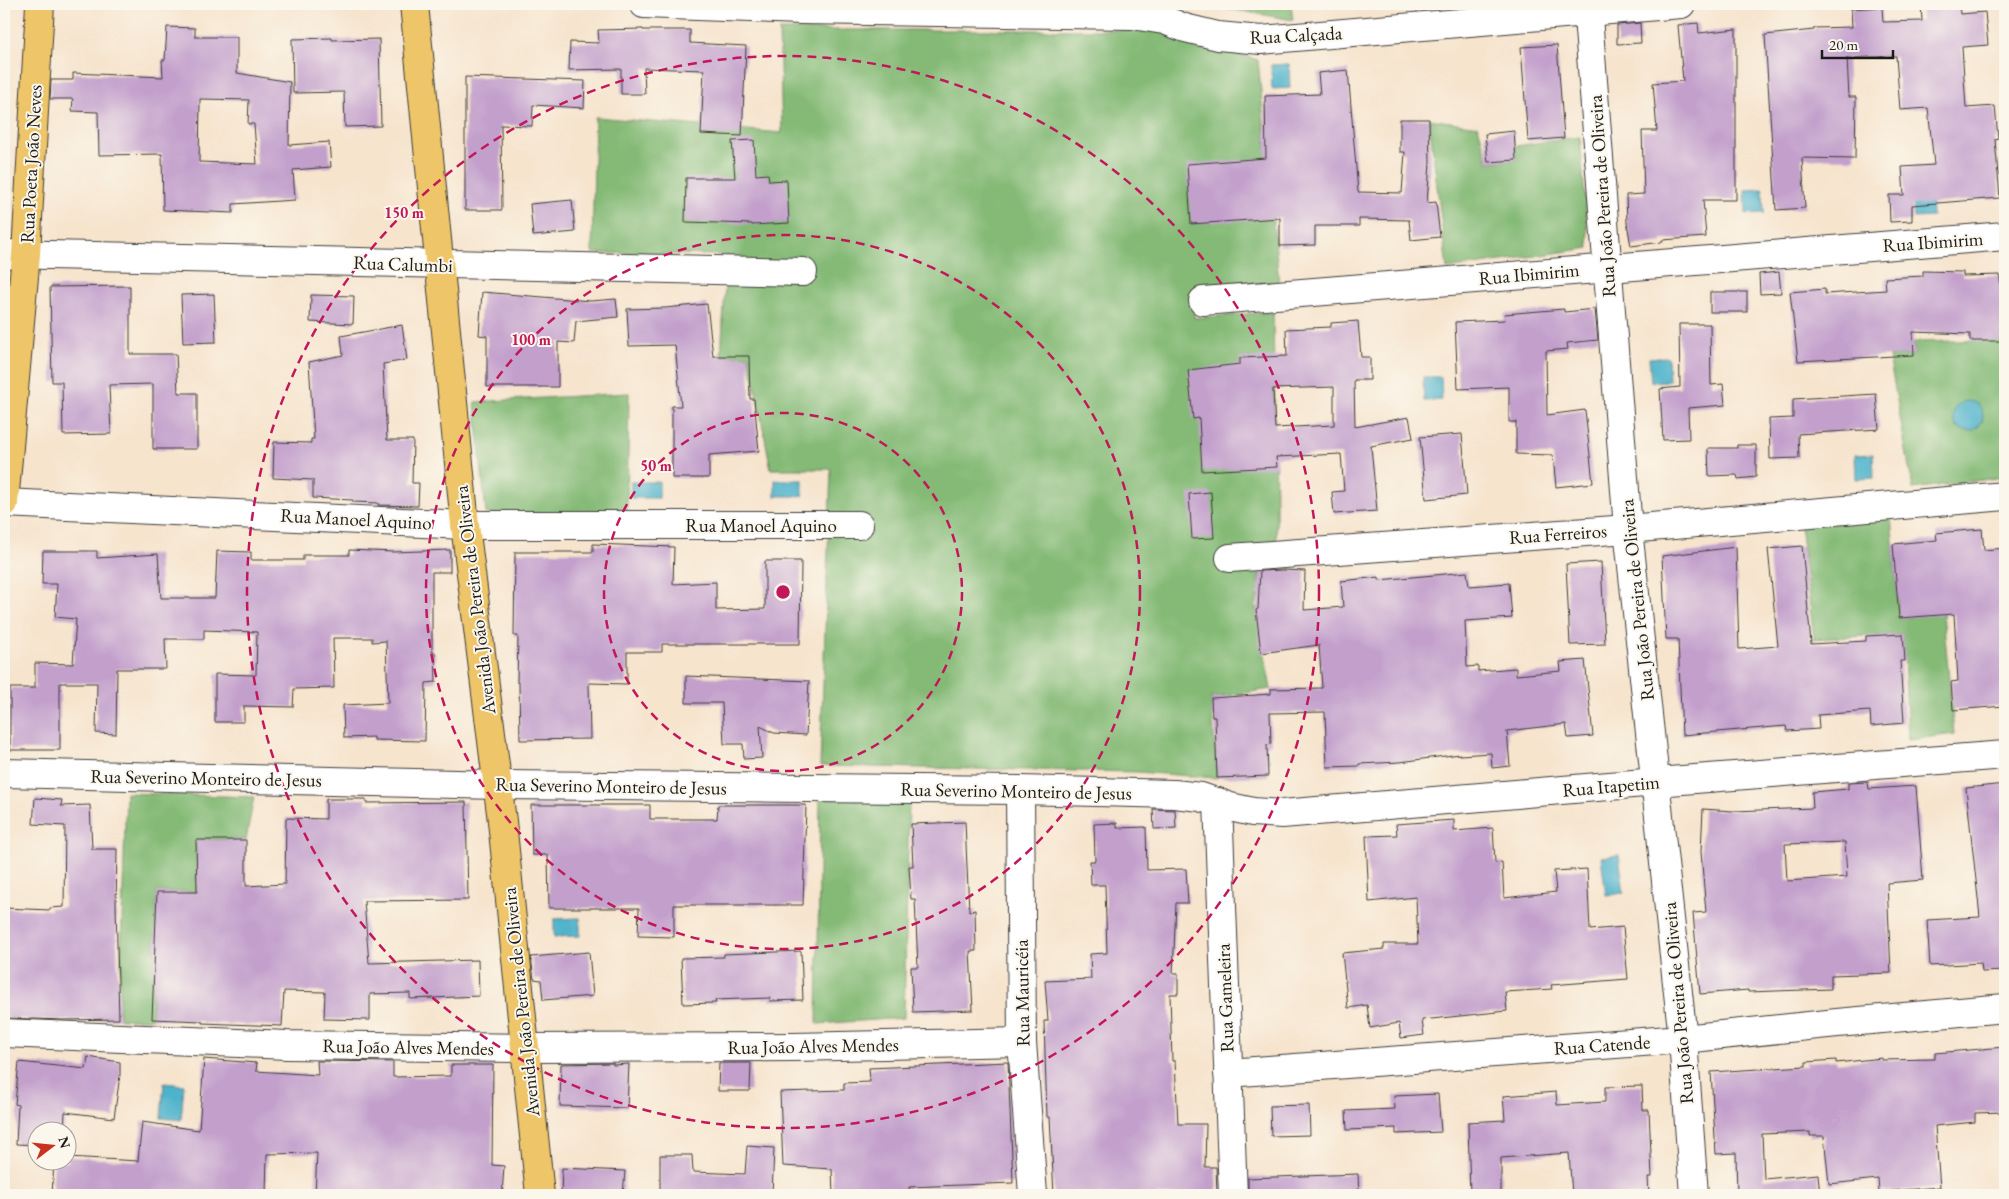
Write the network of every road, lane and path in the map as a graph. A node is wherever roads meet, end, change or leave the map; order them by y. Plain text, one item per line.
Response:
1 (40, 4) edge
2 (414, 4) edge
3 (644, 4) edge
4 (1681, 4) edge
5 (1588, 7) edge
6 (2005, 236) edge
7 (15, 254) edge
8 (441, 265) junction
9 (1608, 267) junction
10 (803, 272) dead end
11 (1203, 301) dead end
12 (2005, 496) edge
13 (4, 503) edge
14 (465, 525) junction
15 (859, 525) dead end
16 (1628, 529) junction
17 (1230, 558) dead end
18 (2005, 755) edge
19 (4, 773) edge
20 (1656, 782) junction
21 (498, 785) junction
22 (1020, 790) junction
23 (1218, 802) junction
24 (2005, 1008) edge
25 (4, 1033) edge
26 (1683, 1039) junction
27 (1022, 1042) junction
28 (526, 1048) junction
29 (1228, 1073) junction
30 (540, 1195) edge
31 (1033, 1195) edge
32 (1233, 1195) edge
33 (1694, 1195) edge

1 - 7 main road, Rua Poeta João Neves
2 - 8 main road, Avenida João Pereira de Oliveira
3 - 5 street, Rua Calçada
4 - 5 street, Rua Calçada
5 - 9 street, Rua João Pereira de Oliveira
6 - 9 street, Rua Ibimirim
7 - 8 street, Rua Calumbi
7 - 13 main road, Rua Poeta João Neves
8 - 10 street, Rua Calumbi
8 - 14 main road, Avenida João Pereira de Oliveira
9 - 11 street, Rua Ibimirim
9 - 16 street, Rua João Pereira de Oliveira
12 - 16 street, Rua Ferreiros
13 - 14 street, Rua Manoel Aquino
14 - 15 street, Rua Manoel Aquino
14 - 21 main road, Avenida João Pereira de Oliveira
16 - 17 street, Rua Ferreiros
16 - 20 street, Rua João Pereira de Oliveira
18 - 20 street, Rua Itapetim
19 - 21 street, Rua Severino Monteiro de Jesus
20 - 23 street, Rua Itapetim
20 - 26 street, Rua João Pereira de Oliveira
21 - 22 street, Rua Severino Monteiro de Jesus
21 - 28 main road, Avenida João Pereira de Oliveira
22 - 23 street, Rua Severino Monteiro de Jesus
22 - 27 street, Rua Mauricéia
23 - 29 street, Rua Gameleira
24 - 26 street, Rua Catende
25 - 28 street, Rua João Alves Mendes
26 - 29 street, Rua Catende
26 - 33 street, Rua João Pereira de Oliveira
27 - 28 street, Rua João Alves Mendes
27 - 31 street, Rua Mauricéia
28 - 30 main road, Avenida João Pereira de Oliveira
29 - 32 street, Rua Gameleira

